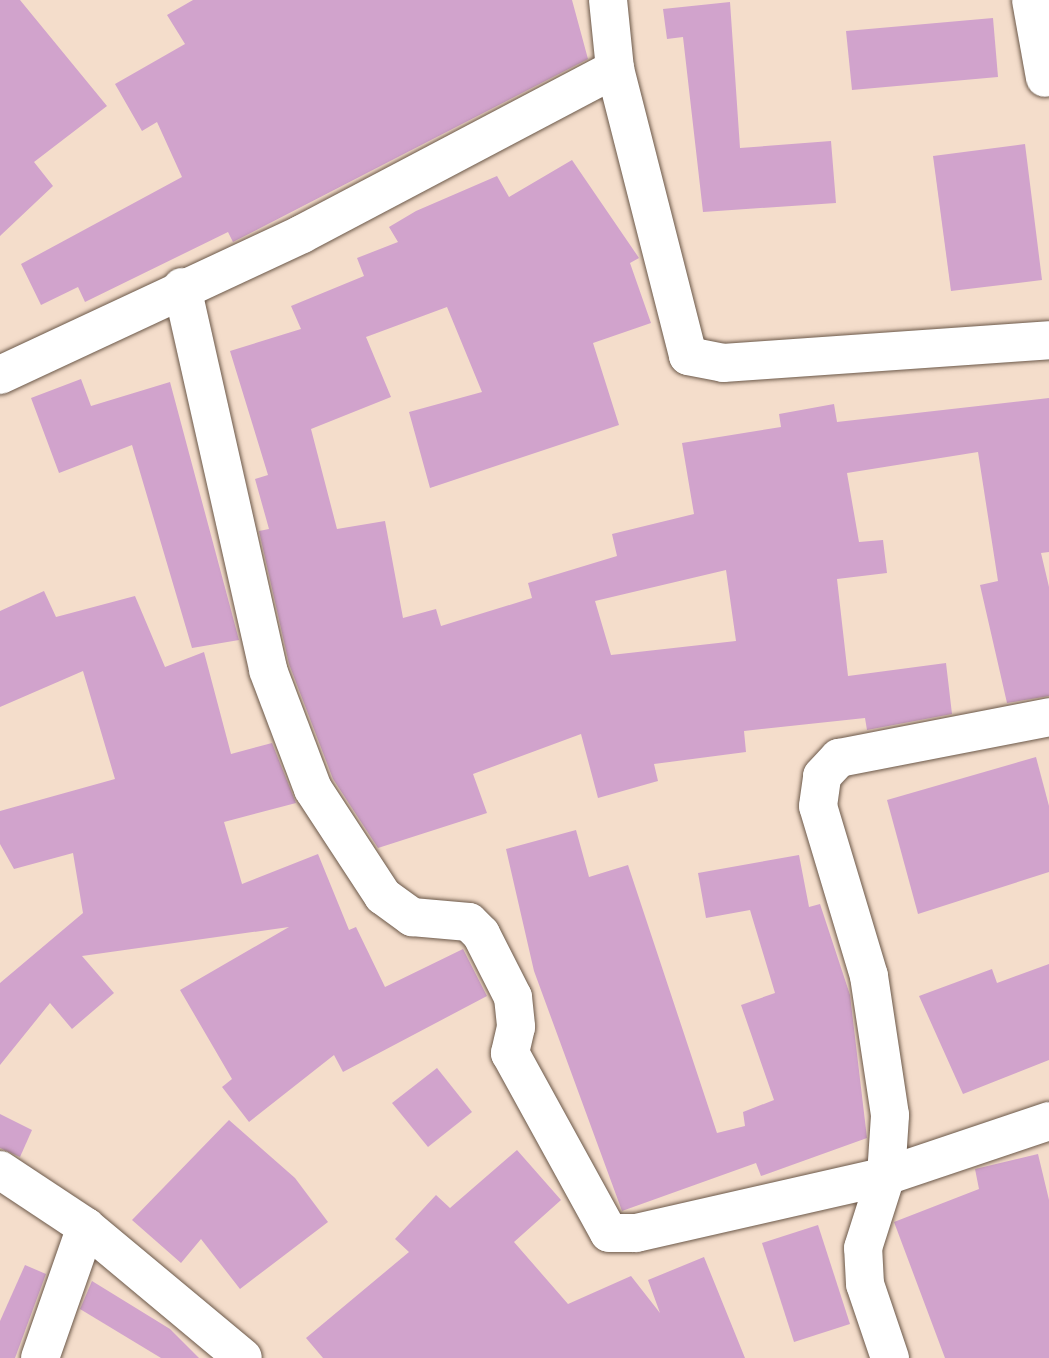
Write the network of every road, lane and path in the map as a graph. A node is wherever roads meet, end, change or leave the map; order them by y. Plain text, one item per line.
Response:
1 (608, 0) edge
2 (1031, 0) edge
3 (615, 69) junction
4 (1045, 78) dead end
5 (182, 287) junction
6 (1049, 340) edge
7 (0, 375) edge
8 (1049, 716) edge
9 (1049, 1121) edge
10 (0, 1170) edge
11 (886, 1176) junction
12 (86, 1227) junction
13 (40, 1358) edge
14 (243, 1358) edge
15 (890, 1358) edge

1 - 3 street
2 - 4 street
3 - 5 street
3 - 6 street
5 - 7 street
5 - 11 street
8 - 11 street
9 - 11 street
10 - 12 street
11 - 15 street
12 - 13 street
12 - 14 street

